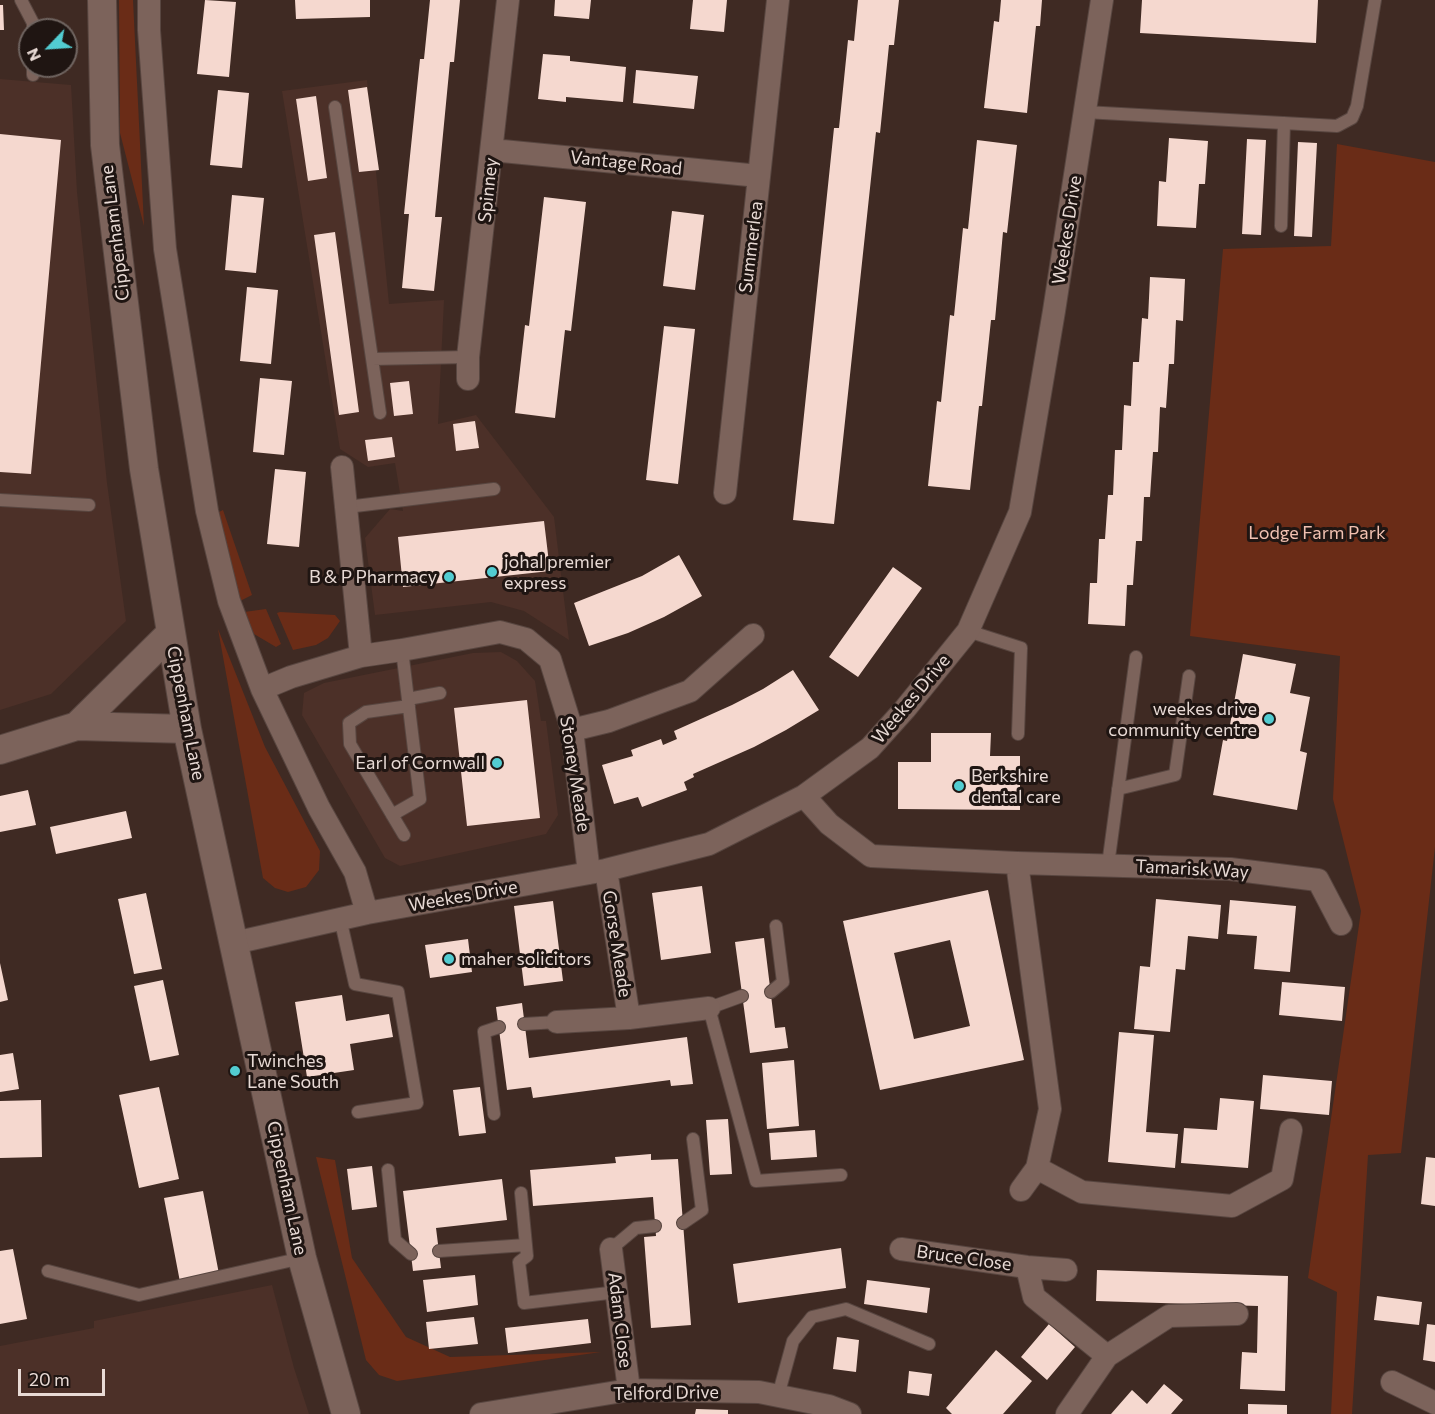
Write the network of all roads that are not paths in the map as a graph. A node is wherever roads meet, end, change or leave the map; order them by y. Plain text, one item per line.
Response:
1 (21, 0) edge
2 (102, 0) edge
3 (149, 0) edge
4 (508, 0) edge
5 (778, 0) edge
6 (1102, 0) edge
7 (1375, 0) edge
8 (30, 18) edge
9 (335, 107) dead end
10 (1085, 112) junction
11 (1284, 123) junction
12 (492, 150) junction
13 (759, 176) junction
14 (1281, 226) dead end
15 (372, 359) junction
16 (468, 368) joint
17 (380, 413) dead end
18 (342, 467) dead end
19 (494, 489) dead end
20 (725, 493) dead end
21 (0, 500) edge
22 (89, 505) dead end
23 (347, 507) junction
24 (968, 631) junction
25 (171, 633) junction
26 (753, 635) dead end
27 (402, 650) junction
28 (361, 656) junction
29 (1136, 657) dead end
30 (1189, 676) dead end
31 (262, 689) junction
32 (441, 693) dead end
33 (408, 702) junction
34 (77, 726) junction
35 (187, 729) junction
36 (572, 730) junction
37 (1018, 734) dead end
38 (0, 750) edge
39 (1118, 789) junction
40 (804, 796) junction
41 (392, 815) junction
42 (404, 835) dead end
43 (1017, 863) junction
44 (1108, 865) junction
45 (597, 872) junction
46 (367, 912) junction
47 (340, 918) junction
48 (1341, 924) dead end
49 (776, 926) dead end
50 (234, 943) junction
51 (771, 992) dead end
52 (742, 996) dead end
53 (709, 1008) junction
54 (629, 1018) junction
55 (557, 1022) joint
56 (524, 1024) dead end
57 (499, 1027) dead end
58 (358, 1112) dead end
59 (494, 1113) dead end
60 (1291, 1130) dead end
61 (693, 1139) dead end
62 (1037, 1168) junction
63 (388, 1170) dead end
64 (841, 1175) dead end
65 (1021, 1190) dead end
66 (521, 1193) dead end
67 (683, 1223) dead end
68 (655, 1226) dead end
69 (526, 1245) junction
70 (611, 1249) joint
71 (901, 1249) dead end
72 (439, 1251) dead end
73 (411, 1254) dead end
74 (302, 1258) junction
75 (1027, 1267) junction
76 (48, 1270) dead end
77 (1066, 1270) dead end
78 (617, 1292) junction
79 (1237, 1314) dead end
80 (929, 1344) dead end
81 (1107, 1356) junction
82 (1392, 1382) dead end
83 (629, 1390) junction
84 (778, 1396) junction
85 (1435, 1403) edge
86 (346, 1414) edge
87 (481, 1414) edge
88 (850, 1414) edge
89 (1067, 1414) edge

1 - 8 lane
2 - 25 street, Cippenham Lane
3 - 31 street
4 - 12 street, Spinney
5 - 13 street, Summerlea
6 - 10 street, Weekes Drive
7 - 11 lane
9 - 15 lane
10 - 11 lane
10 - 24 street, Weekes Drive
11 - 14 lane
12 - 13 street, Vantage Road
12 - 16 street, Spinney
13 - 20 street, Summerlea
15 - 16 lane
15 - 17 lane
18 - 23 street
19 - 23 lane
21 - 22 lane
23 - 28 street
24 - 37 lane
24 - 40 street, Weekes Drive
25 - 34 street
25 - 35 street, Cippenham Lane
26 - 36 street
27 - 28 street, Stoney Meade
27 - 33 lane
27 - 36 street, Stoney Meade
28 - 31 street, Stoney Meade
29 - 39 lane
30 - 39 lane
31 - 46 street
32 - 33 lane
33 - 41 lane
33 - 41 lane
34 - 35 street
34 - 38 street
35 - 50 street, Cippenham Lane
36 - 45 street, Stoney Meade
39 - 44 lane
40 - 43 street, Tamarisk Way
40 - 45 street, Weekes Drive
41 - 42 lane
43 - 44 street, Tamarisk Way
43 - 62 street
44 - 48 street, Tamarisk Way
45 - 46 street, Weekes Drive
45 - 54 street, Gorse Meade
46 - 47 street, Weekes Drive
47 - 50 street, Weekes Drive
47 - 58 lane
49 - 51 lane
50 - 74 street, Cippenham Lane
52 - 53 lane
53 - 54 street, Gorse Meade
53 - 64 lane
54 - 55 street, Gorse Meade
55 - 56 lane
57 - 59 lane
60 - 62 street
61 - 67 lane
62 - 65 street
63 - 73 lane
66 - 69 lane
68 - 70 lane
69 - 72 lane
69 - 78 lane
70 - 78 street, Adam Close
71 - 75 street, Bruce Close
74 - 76 lane
74 - 86 street, Cippenham Lane
75 - 77 street, Bruce Close
75 - 81 street, Bruce Close
78 - 83 street, Adam Close
79 - 81 street
80 - 84 lane
81 - 89 street
82 - 85 street
83 - 84 street, Telford Drive
83 - 87 street, Telford Drive
84 - 88 street, Telford Drive

